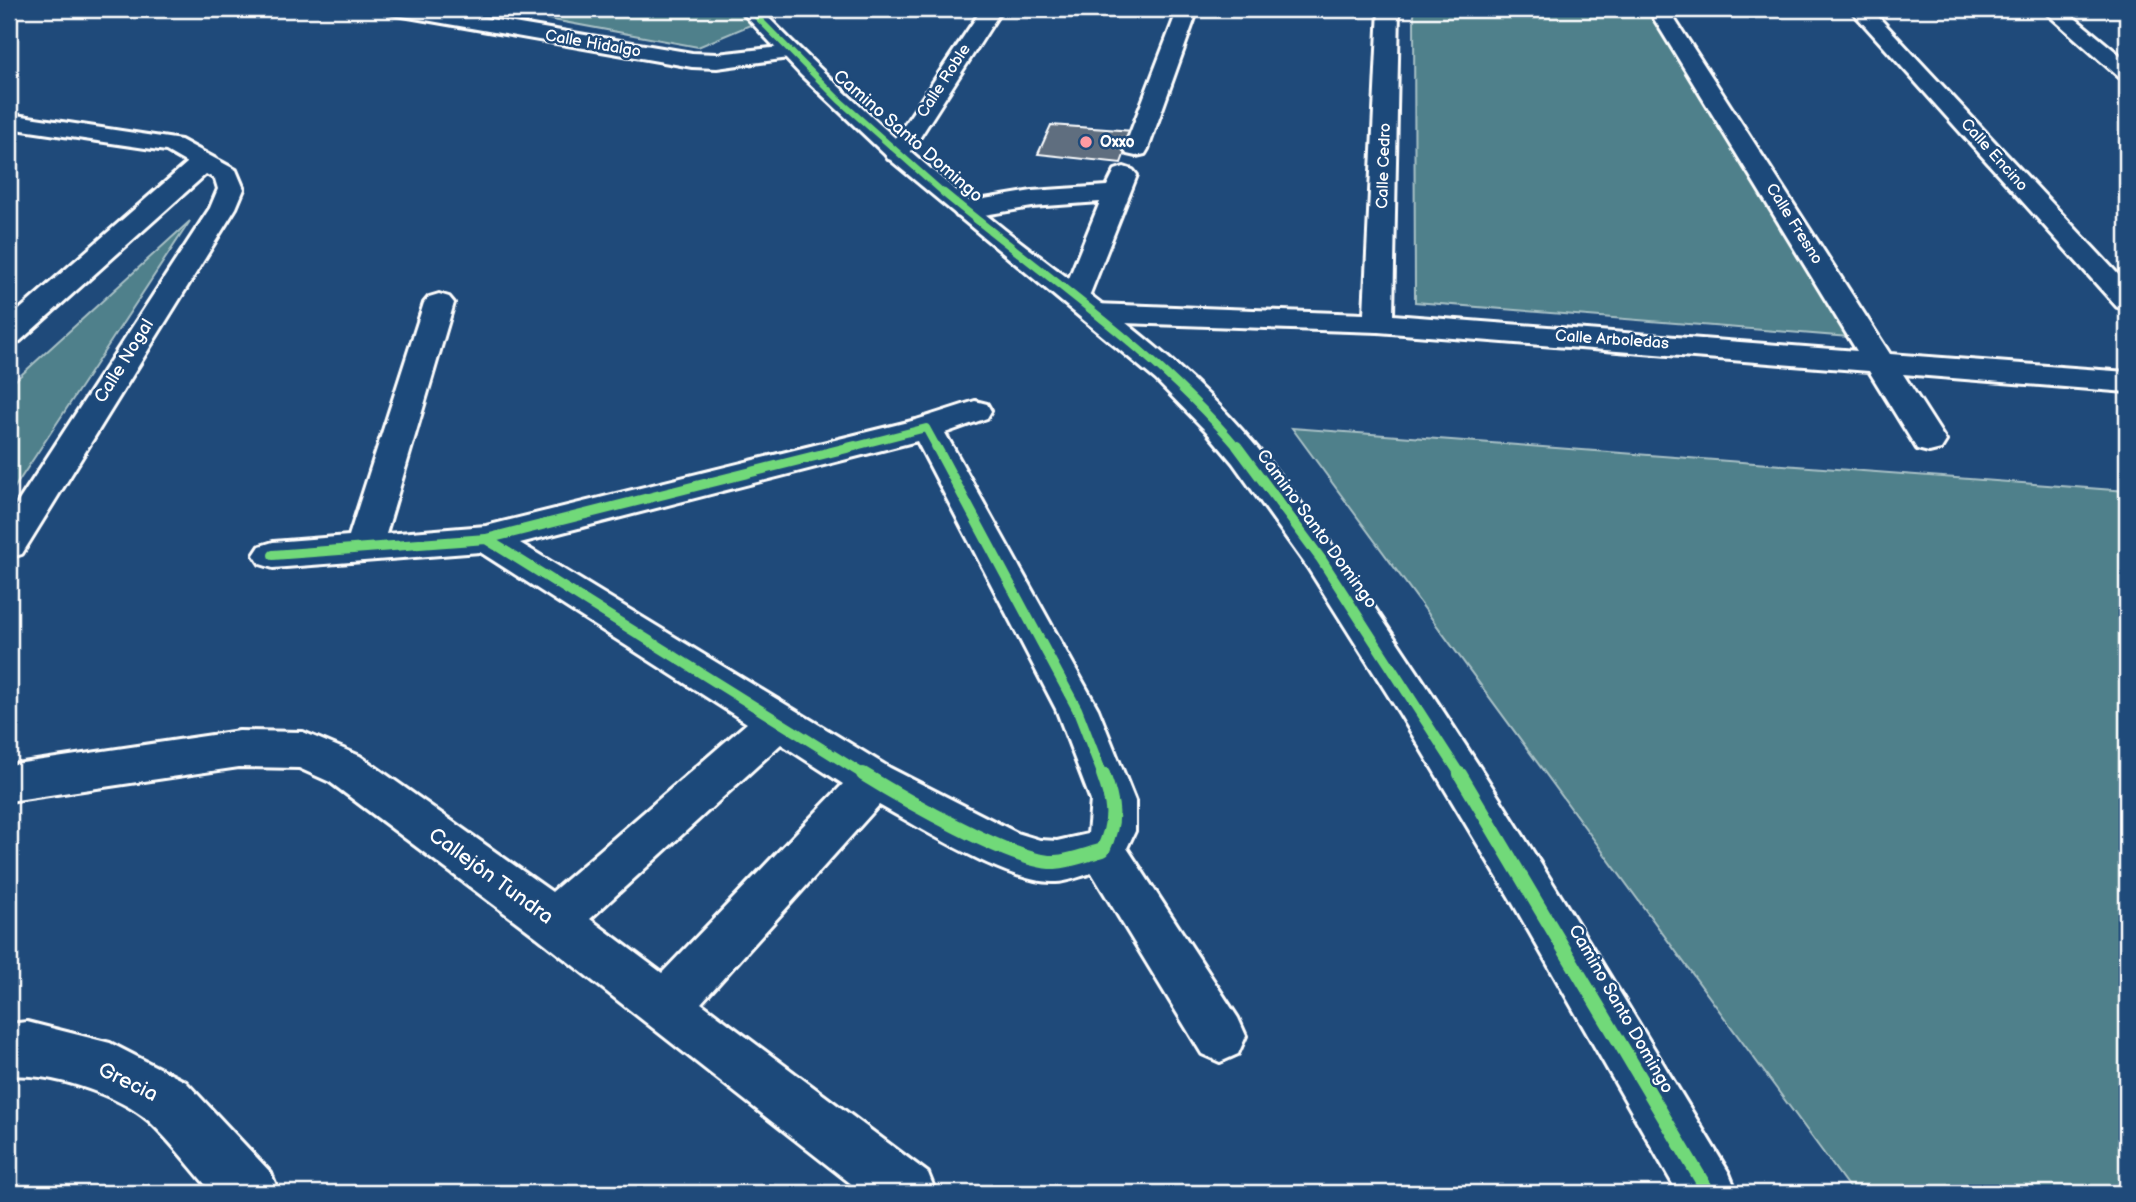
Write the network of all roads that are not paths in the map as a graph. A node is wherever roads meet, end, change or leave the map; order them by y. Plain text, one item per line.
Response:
1 (397, 9) edge
2 (749, 9) edge
3 (992, 9) edge
4 (1188, 9) edge
5 (1389, 9) edge
6 (1658, 9) edge
7 (1860, 9) edge
8 (2052, 9) edge
9 (789, 52) junction
10 (2127, 72) edge
11 (11, 123) edge
12 (1136, 149) dead end
13 (897, 154) junction
14 (216, 168) junction
15 (966, 210) junction
16 (2127, 301) edge
17 (439, 303) dead end
18 (1086, 306) junction
19 (1378, 323) junction
20 (9, 335) edge
21 (1882, 363) junction
22 (2127, 382) edge
23 (975, 411) dead end
24 (926, 428) junction
25 (1929, 441) dead end
26 (486, 539) junction
27 (9, 545) edge
28 (363, 549) junction
29 (273, 555) dead end
30 (778, 722) junction
31 (874, 781) junction
32 (9, 783) edge
33 (1103, 850) junction
34 (554, 921) junction
35 (664, 1007) junction
36 (1220, 1036) dead end
37 (15, 1055) edge
38 (251, 1193) edge
39 (908, 1193) edge
40 (1709, 1193) edge

1 - 9 street, Calle Hidalgo
2 - 9 street, Camino Santo Domingo
3 - 13 street, Calle Roble
4 - 12 street
5 - 19 street, Calle Cedro
6 - 21 street, Calle Fresno
7 - 16 street, Calle Encino
8 - 10 street
9 - 13 street, Camino Santo Domingo
11 - 14 street
13 - 15 street, Camino Santo Domingo
14 - 20 street
14 - 27 street, Calle Nogal
15 - 18 street, Camino Santo Domingo
15 - 18 street
17 - 28 street
18 - 19 street, Calle Arboledas
18 - 40 street, Camino Santo Domingo
19 - 21 street, Calle Arboledas
21 - 22 street, Calle Arboledas
21 - 25 street, Calle Fresno
23 - 24 street
24 - 26 street
24 - 33 street
26 - 28 street
26 - 30 street
28 - 29 street
30 - 31 street
30 - 34 street
31 - 33 street
31 - 35 street
32 - 34 street, Callejón Tundra
33 - 36 street
34 - 35 street, Callejón Tundra
35 - 39 street, Callejón Tundra
37 - 38 street, Grecia

